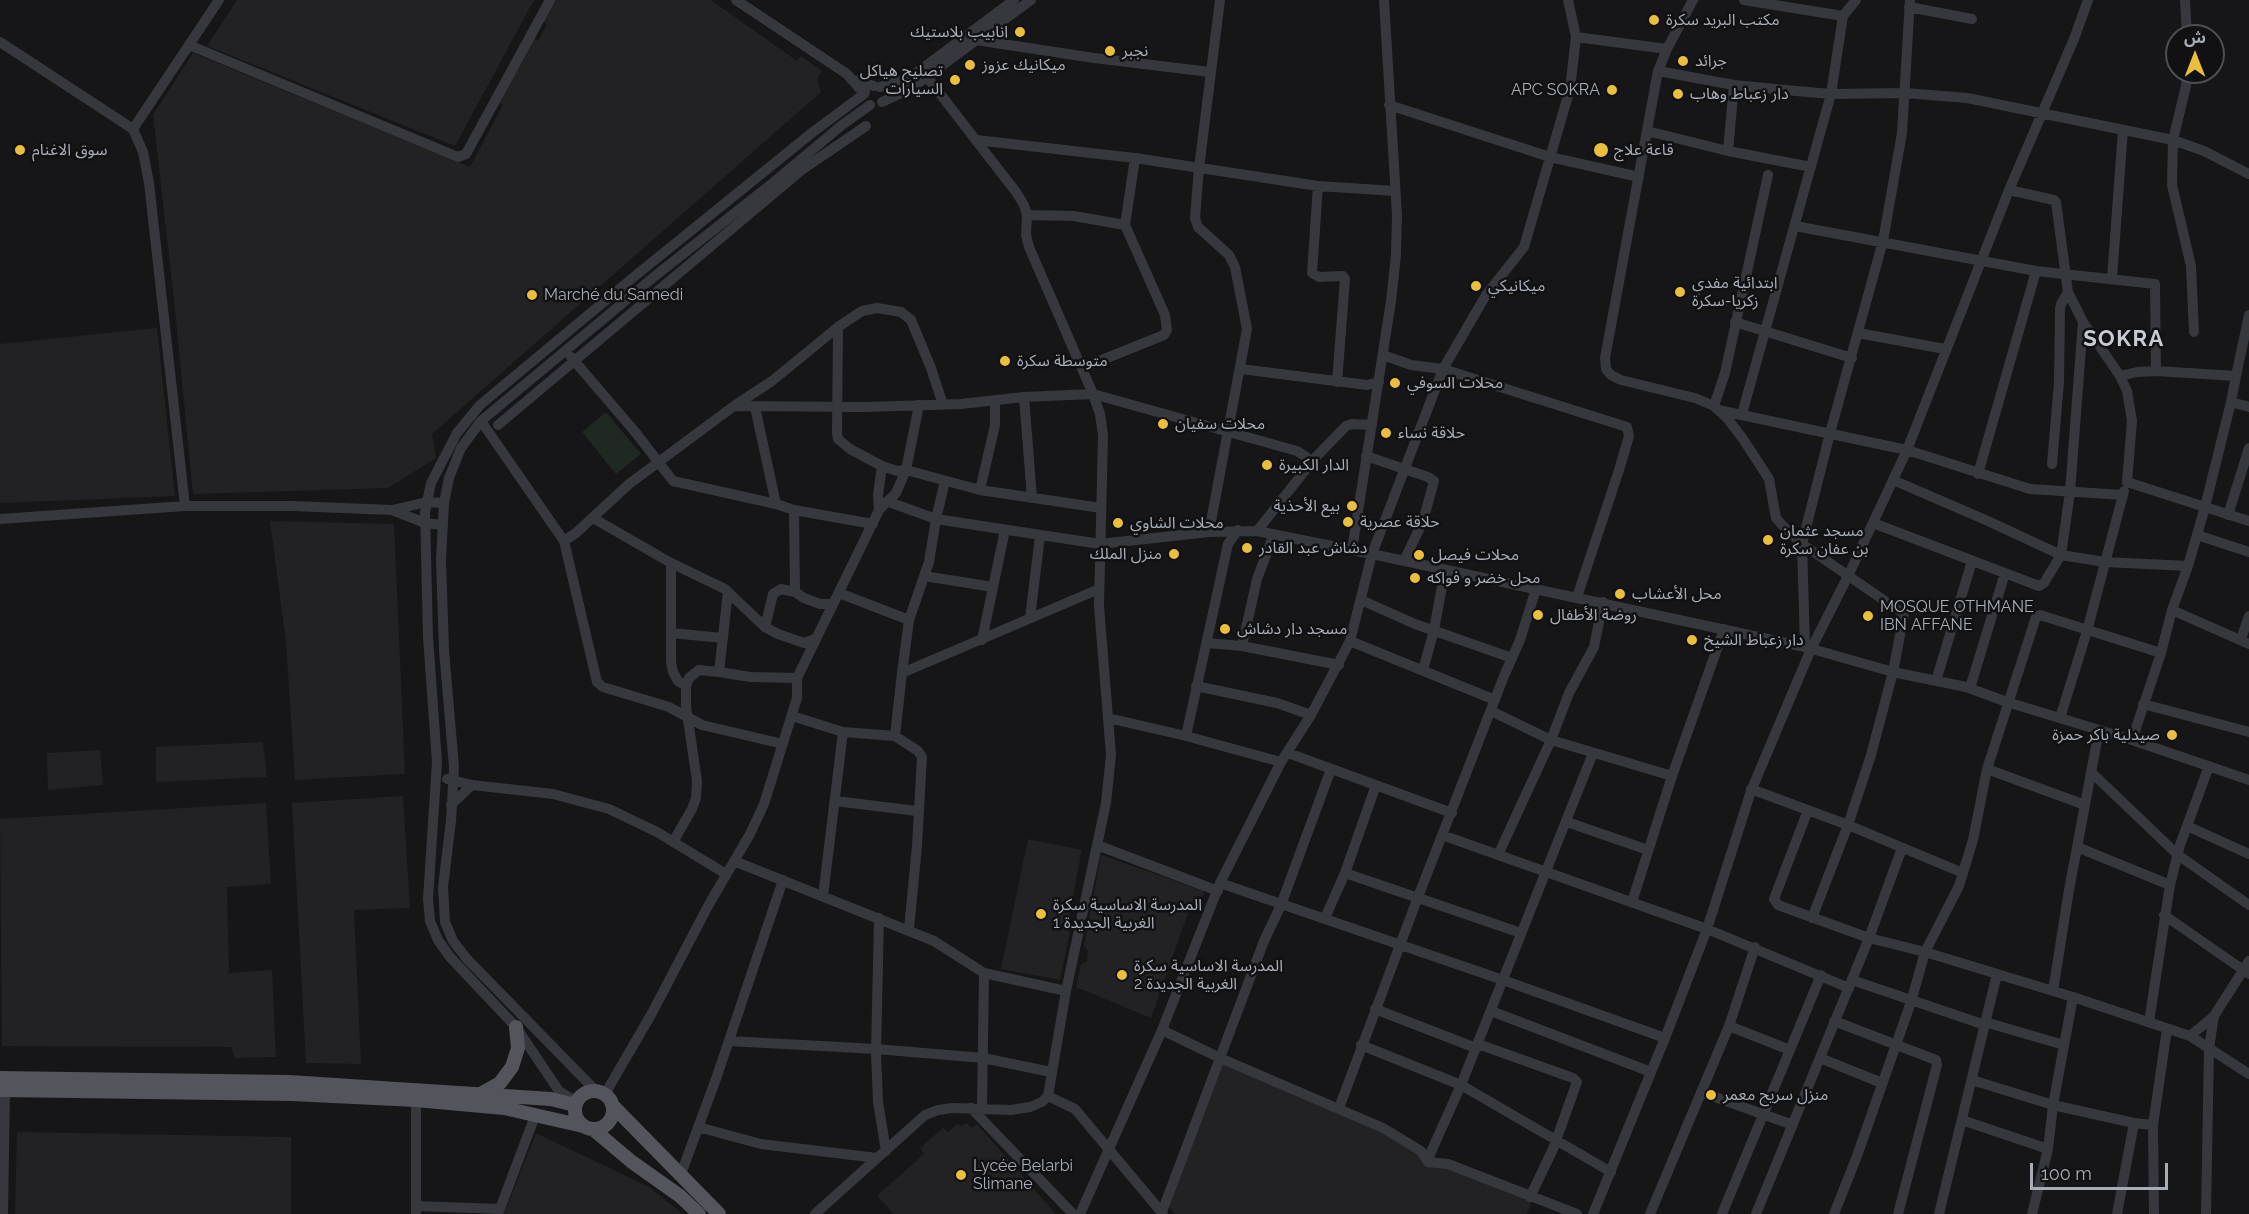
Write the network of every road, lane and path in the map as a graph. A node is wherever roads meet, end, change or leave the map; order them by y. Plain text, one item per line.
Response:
1 (219, 0) edge
2 (550, 0) edge
3 (736, 0) edge
4 (1014, 0) edge
5 (1031, 0) edge
6 (1220, 0) edge
7 (1384, 0) edge
8 (1568, 0) edge
9 (1693, 0) edge
10 (1744, 0) edge
11 (1856, 0) edge
12 (2088, 0) edge
13 (2185, 0) edge
14 (1787, 4) edge
15 (1910, 4) edge
16 (1843, 16) junction
17 (1972, 19) dead end
18 (2186, 24) edge
19 (1576, 37) junction
20 (976, 40) junction
21 (0, 42) edge
22 (189, 45) junction
23 (1666, 49) junction
24 (1658, 71) junction
25 (1210, 72) junction
26 (923, 74) junction
27 (849, 77) junction
28 (2186, 84) edge
29 (1734, 86) junction
30 (871, 90) junction
31 (1905, 93) junction
32 (1831, 94) junction
33 (882, 102) junction
34 (848, 105) junction
35 (870, 105) junction
36 (1389, 105) junction
37 (2042, 114) junction
38 (866, 126) dead end
39 (133, 129) junction
40 (2123, 130) junction
41 (1647, 131) junction
42 (976, 140) junction
43 (2173, 141) junction
44 (1728, 152) junction
45 (1550, 157) junction
46 (1135, 158) junction
47 (774, 164) junction
48 (800, 165) junction
49 (1811, 167) junction
50 (1199, 168) junction
51 (782, 174) junction
52 (2249, 174) edge
53 (1768, 175) dead end
54 (1639, 177) junction
55 (1318, 186) junction
56 (2009, 190) junction
57 (1395, 191) junction
58 (1027, 215) junction
59 (1125, 225) junction
60 (1795, 226) junction
61 (1883, 241) junction
62 (669, 250) junction
63 (1983, 260) junction
64 (681, 263) junction
65 (2036, 271) junction
66 (2064, 273) junction
67 (2112, 278) junction
68 (616, 292) junction
69 (2068, 292) junction
70 (628, 308) junction
71 (2249, 315) edge
72 (1735, 322) junction
73 (2083, 322) junction
74 (838, 327) junction
75 (1764, 331) junction
76 (2194, 332) dead end
77 (1858, 333) junction
78 (1945, 349) junction
79 (565, 350) junction
80 (1383, 355) junction
81 (1852, 358) junction
82 (574, 361) junction
83 (1082, 368) junction
84 (1241, 369) junction
85 (1443, 369) junction
86 (2156, 371) junction
87 (2120, 375) junction
88 (2236, 376) junction
89 (1338, 382) junction
90 (1379, 382) junction
91 (1093, 394) junction
92 (1024, 397) junction
93 (995, 400) junction
94 (2231, 402) junction
95 (919, 405) junction
96 (943, 405) junction
97 (734, 406) junction
98 (837, 406) junction
99 (755, 407) junction
100 (2249, 407) edge
101 (1716, 408) junction
102 (1742, 414) junction
103 (481, 421) junction
104 (1371, 424) junction
105 (498, 426) dead end
106 (1228, 432) junction
107 (1830, 433) junction
108 (2249, 448) edge
109 (1907, 450) junction
110 (1366, 456) junction
111 (659, 461) junction
112 (1311, 462) junction
113 (2052, 464) dead end
114 (882, 466) junction
115 (906, 470) junction
116 (1404, 470) junction
117 (1978, 474) junction
118 (1893, 480) junction
119 (945, 481) junction
120 (2127, 482) junction
121 (980, 490) junction
122 (2070, 492) junction
123 (2123, 495) junction
124 (1032, 498) junction
125 (427, 502) junction
126 (889, 502) junction
127 (444, 503) junction
128 (776, 504) junction
129 (185, 506) junction
130 (2205, 507) junction
131 (1101, 508) junction
132 (392, 510) junction
133 (794, 510) junction
134 (879, 510) junction
135 (2228, 516) junction
136 (593, 518) junction
137 (0, 519) edge
138 (936, 519) junction
139 (2249, 521) edge
140 (1873, 523) junction
141 (425, 524) junction
142 (873, 524) junction
143 (443, 525) junction
144 (1005, 530) junction
145 (1238, 530) junction
146 (1257, 531) junction
147 (1209, 532) junction
148 (1274, 534) junction
149 (2197, 535) junction
150 (1040, 536) junction
151 (564, 541) junction
152 (1100, 544) junction
153 (1802, 544) junction
154 (1352, 550) junction
155 (2249, 552) edge
156 (1372, 554) junction
157 (2061, 555) junction
158 (1404, 561) junction
159 (1972, 561) junction
160 (2105, 562) junction
161 (671, 563) junction
162 (2188, 566) junction
163 (1445, 570) junction
164 (2005, 573) junction
165 (924, 576) junction
166 (1848, 576) junction
167 (993, 587) junction
168 (1099, 589) junction
169 (1536, 589) junction
170 (728, 592) junction
171 (795, 592) junction
172 (839, 593) junction
173 (1577, 597) junction
174 (1361, 600) junction
175 (1603, 602) junction
176 (833, 604) junction
177 (2172, 610) junction
178 (2249, 616) edge
179 (1030, 618) junction
180 (909, 620) junction
181 (765, 627) junction
182 (1724, 629) junction
183 (1434, 630) junction
184 (2087, 631) junction
185 (670, 633) junction
186 (723, 638) junction
187 (815, 639) junction
188 (982, 640) junction
189 (1350, 641) junction
190 (2245, 642) edge
191 (1207, 643) junction
192 (1242, 646) junction
193 (1808, 648) junction
194 (2161, 653) junction
195 (1512, 658) junction
196 (1339, 665) junction
197 (1423, 670) junction
198 (719, 672) junction
199 (1893, 672) junction
200 (902, 673) junction
201 (797, 678) junction
202 (1936, 681) junction
203 (686, 686) junction
204 (1196, 686) junction
205 (1970, 688) junction
206 (1495, 700) junction
207 (2007, 702) junction
208 (2143, 704) junction
209 (1491, 711) junction
210 (1311, 715) junction
211 (792, 716) junction
212 (1108, 718) junction
213 (2060, 718) junction
214 (688, 719) junction
215 (2099, 730) junction
216 (843, 732) junction
217 (2249, 732) edge
218 (895, 736) junction
219 (1186, 736) junction
220 (1551, 740) junction
221 (2132, 740) junction
222 (783, 744) junction
223 (1593, 753) junction
224 (1284, 757) junction
225 (2209, 766) junction
226 (1331, 769) junction
227 (1987, 769) junction
228 (2091, 772) junction
229 (1672, 777) junction
230 (437, 779) junction
231 (454, 780) junction
232 (2249, 780) edge
233 (472, 785) junction
234 (1376, 785) junction
235 (1752, 789) junction
236 (835, 801) junction
237 (452, 805) junction
238 (2085, 805) junction
239 (435, 806) junction
240 (1808, 810) junction
241 (917, 811) junction
242 (1452, 813) junction
243 (1567, 822) junction
244 (1848, 825) junction
245 (2187, 826) junction
246 (1442, 835) junction
247 (674, 842) junction
248 (1097, 845) junction
249 (2077, 847) junction
250 (1902, 848) junction
251 (1648, 850) junction
252 (2249, 854) edge
253 (1498, 855) junction
254 (2178, 855) junction
255 (734, 861) junction
256 (1546, 872) junction
257 (1345, 873) junction
258 (1963, 873) junction
259 (726, 874) junction
260 (783, 880) junction
261 (2170, 885) junction
262 (1219, 887) junction
263 (823, 896) junction
264 (1418, 897) junction
265 (1632, 902) junction
266 (1281, 905) junction
267 (2249, 905) edge
268 (2164, 915) junction
269 (879, 918) junction
270 (1325, 918) junction
271 (1812, 918) junction
272 (909, 929) junction
273 (1707, 929) junction
274 (1521, 933) junction
275 (1869, 938) junction
276 (1400, 944) junction
277 (1755, 947) junction
278 (1925, 952) junction
279 (2247, 968) edge
280 (984, 973) junction
281 (1997, 974) junction
282 (1821, 975) junction
283 (1503, 980) junction
284 (1850, 984) junction
285 (1066, 991) junction
286 (2053, 991) junction
287 (2073, 997) junction
288 (1911, 1001) junction
289 (1375, 1009) junction
290 (1491, 1011) junction
291 (2214, 1016) junction
292 (1834, 1021) junction
293 (2149, 1022) junction
294 (1985, 1024) junction
295 (1729, 1026) junction
296 (516, 1027) junction
297 (2167, 1029) junction
298 (1162, 1030) junction
299 (2190, 1036) junction
300 (1665, 1038) junction
301 (729, 1041) junction
302 (1895, 1044) junction
303 (2064, 1044) junction
304 (1361, 1045) junction
305 (1477, 1046) junction
306 (2209, 1048) junction
307 (876, 1049) junction
308 (1790, 1050) junction
309 (983, 1058) junction
310 (1220, 1058) junction
311 (1820, 1058) junction
312 (1051, 1072) junction
313 (1651, 1072) junction
314 (2249, 1074) edge
315 (1972, 1080) junction
316 (1882, 1083) junction
317 (1461, 1085) junction
318 (2, 1086) edge
319 (1701, 1092) junction
320 (482, 1093) junction
321 (1048, 1096) junction
322 (605, 1097) junction
323 (416, 1100) junction
324 (576, 1103) junction
325 (2053, 1105) junction
326 (976, 1108) junction
327 (1339, 1108) junction
328 (1764, 1113) junction
329 (535, 1116) junction
330 (1962, 1120) junction
331 (2134, 1123) junction
332 (1793, 1125) junction
333 (2153, 1125) junction
334 (698, 1127) junction
335 (589, 1128) junction
336 (1556, 1141) junction
337 (2048, 1149) junction
338 (1110, 1151) junction
339 (882, 1154) junction
340 (1427, 1161) junction
341 (1611, 1172) junction
342 (681, 1174) junction
343 (1530, 1197) junction
344 (416, 1210) edge
345 (499, 1211) edge
346 (1162, 1213) edge
347 (3, 1214) edge
348 (699, 1214) edge
349 (720, 1214) edge
350 (815, 1214) edge
351 (1073, 1214) edge
352 (1080, 1214) edge
353 (1577, 1214) edge
354 (1593, 1214) edge
355 (1650, 1214) edge
356 (1722, 1214) edge
357 (1756, 1214) edge
358 (1834, 1214) edge
359 (1898, 1214) edge
360 (1940, 1214) edge
361 (2032, 1214) edge
362 (2117, 1214) edge
363 (2154, 1214) edge
364 (2206, 1214) edge

1 - 22 street
2 - 22 street
3 - 27 street
4 - 26 street
5 - 20 street
6 - 25 street
7 - 36 street
8 - 19 street
9 - 23 street
10 - 14 street
11 - 16 street
12 - 37 street
13 - 18 street
14 - 16 street
15 - 17 street
15 - 31 street
16 - 32 street
19 - 23 street
19 - 45 street
20 - 25 street
20 - 26 street
21 - 39 street
22 - 39 street
23 - 24 street
24 - 29 street
24 - 41 street
25 - 50 street
26 - 30 street
26 - 33 street
26 - 42 street
27 - 30 street
27 - 34 street
28 - 43 street
29 - 32 street
29 - 44 street
30 - 33 street
30 - 34 street
30 - 35 street
31 - 32 street
31 - 37 street
31 - 61 street
32 - 49 street
33 - 35 street
34 - 47 street
35 - 48 street
36 - 45 street
36 - 57 street
37 - 40 street
37 - 56 street
38 - 48 street
39 - 129 street
40 - 43 street
40 - 67 street
41 - 44 street
41 - 54 street
42 - 46 street
42 - 58 street
43 - 52 street
43 - 76 street
44 - 49 street
45 - 54 street
45 - 85 street
46 - 50 street
46 - 59 street
47 - 51 street
47 - 62 street
48 - 51 street
48 - 64 street
49 - 60 street
50 - 55 street
50 - 84 street
51 - 64 street
53 - 72 street
54 - 101 street
55 - 57 street
55 - 89 street
56 - 63 street
56 - 66 street
57 - 80 street
58 - 59 street
58 - 83 street
59 - 83 street
60 - 61 street
60 - 75 street
61 - 63 street
61 - 77 street
62 - 64 street
62 - 68 street
63 - 65 street
63 - 78 street
64 - 70 street
65 - 66 street
65 - 117 street
66 - 67 street
66 - 69 street
67 - 86 street
68 - 70 street
68 - 125 street
69 - 73 street
69 - 113 street
70 - 79 street
70 - 82 street
71 - 88 street
72 - 75 street
72 - 101 street
73 - 87 street
73 - 122 street
74 - 96 street
74 - 97 street
74 - 98 street
75 - 81 street
75 - 102 street
77 - 78 street
77 - 81 street
78 - 109 street
79 - 82 street
79 - 103 street
80 - 85 street
80 - 90 street
81 - 107 street
82 - 105 street
82 - 111 street
83 - 91 street
84 - 89 street
84 - 106 street
85 - 116 street
85 - 173 street
86 - 87 street
86 - 88 street
87 - 120 street
88 - 94 street
89 - 90 street
90 - 104 street
91 - 92 street
91 - 106 street
91 - 131 street
92 - 93 street
92 - 124 street
93 - 96 street
93 - 121 street
94 - 100 street
94 - 130 street
95 - 96 street
95 - 98 street
95 - 115 street
97 - 99 street
97 - 111 street
98 - 99 street
98 - 114 street
99 - 128 street
101 - 102 street
101 - 153 street
102 - 107 street
103 - 127 street
103 - 151 street
104 - 110 street
104 - 112 street
106 - 112 street
106 - 147 street
107 - 109 street
107 - 153 street
108 - 135 street
109 - 117 street
109 - 118 street
110 - 116 street
110 - 154 street
111 - 128 street
111 - 136 street
112 - 146 street
114 - 115 street
114 - 134 street
115 - 119 street
115 - 126 street
116 - 156 street
116 - 158 street
117 - 122 street
118 - 140 street
118 - 157 street
119 - 121 street
119 - 138 street
120 - 123 street
120 - 130 street
121 - 124 street
122 - 123 street
122 - 157 street
123 - 160 street
124 - 131 street
125 - 127 street
125 - 132 street
125 - 141 street
126 - 134 street
126 - 138 street
127 - 143 street
128 - 133 street
129 - 132 street
129 - 137 street
130 - 135 street
130 - 149 street
131 - 152 street
132 - 141 street
133 - 142 street
133 - 171 street
134 - 142 street
135 - 139 street
136 - 151 street
136 - 161 street
138 - 144 street
138 - 165 street
140 - 159 street
140 - 166 street
141 - 143 street
141 - 230 street
142 - 172 street
143 - 231 street
144 - 150 street
144 - 167 street
145 - 146 street
145 - 147 street
145 - 191 street
146 - 148 street
147 - 152 street
148 - 154 street
148 - 192 street
149 - 155 street
149 - 162 street
150 - 152 street
150 - 179 street
151 - 214 street
152 - 168 street
153 - 166 street
153 - 193 street
154 - 156 street
156 - 158 street
156 - 174 street
157 - 160 street
157 - 164 street
158 - 163 street
159 - 164 street
159 - 202 street
160 - 162 street
160 - 184 street
161 - 170 street
161 - 185 street
162 - 177 street
163 - 169 street
163 - 183 street
164 - 205 street
165 - 167 street
165 - 180 street
166 - 193 street
166 - 199 street
167 - 188 street
168 - 179 street
168 - 212 street
169 - 173 street
169 - 195 street
170 - 181 street
170 - 186 street
171 - 176 street
171 - 181 street
172 - 176 street
172 - 180 street
173 - 175 street
174 - 183 street
174 - 189 street
175 - 182 street
175 - 220 street
176 - 187 street
177 - 190 street
177 - 194 street
178 - 190 street
179 - 188 street
180 - 200 street
181 - 187 street
182 - 193 street
182 - 229 street
183 - 195 street
183 - 197 street
184 - 194 street
184 - 207 street
184 - 213 street
185 - 186 street
185 - 203 street
186 - 198 street
187 - 201 street
188 - 200 street
189 - 196 street
189 - 197 street
191 - 192 street
191 - 204 street
192 - 196 street
193 - 199 street
193 - 235 street
194 - 208 street
195 - 206 street
196 - 210 street
197 - 206 street
198 - 201 street
198 - 203 street
199 - 202 street
199 - 244 street
200 - 218 street
201 - 211 street
202 - 205 street
203 - 214 street
204 - 210 street
204 - 219 street
205 - 207 street
206 - 209 street
207 - 213 street
207 - 227 street
208 - 217 street
208 - 221 street
209 - 220 street
209 - 242 street
210 - 224 street
211 - 216 street
211 - 222 street
212 - 219 street
212 - 248 street
213 - 215 street
214 - 222 street
214 - 247 street
215 - 221 street
215 - 228 street
216 - 218 street
216 - 236 street
218 - 241 street
219 - 224 street
220 - 223 street
220 - 253 street
221 - 225 street
222 - 255 street
223 - 229 street
223 - 243 street
224 - 226 street
224 - 262 street
225 - 232 street
225 - 245 street
226 - 234 street
226 - 266 street
227 - 238 street
227 - 258 street
228 - 238 street
228 - 254 street
229 - 251 street
230 - 231 street
230 - 239 street
231 - 233 street
231 - 237 street
233 - 237 street
233 - 247 street
234 - 242 street
234 - 257 street
235 - 240 street
235 - 273 street
236 - 241 street
236 - 263 street
237 - 239 street
237 - 322 street
238 - 249 street
239 - 296 street
240 - 244 street
240 - 271 street
241 - 272 street
242 - 246 street
243 - 251 street
243 - 256 street
244 - 250 street
244 - 271 street
245 - 252 street
245 - 254 street
246 - 253 street
246 - 264 street
247 - 259 street
248 - 262 street
248 - 285 street
249 - 261 street
249 - 286 street
250 - 258 street
250 - 275 street
251 - 265 street
253 - 256 street
254 - 261 street
254 - 267 street
255 - 259 street
255 - 260 street
256 - 265 street
256 - 274 street
257 - 264 street
257 - 270 street
258 - 278 street
259 - 322 street
260 - 263 street
260 - 301 street
261 - 268 street
262 - 266 street
262 - 298 street
263 - 269 street
264 - 274 street
264 - 276 street
265 - 273 street
266 - 270 street
266 - 310 street
268 - 279 street
268 - 293 street
269 - 272 street
269 - 307 street
270 - 276 street
271 - 275 street
272 - 280 street
273 - 277 street
273 - 300 street
274 - 283 street
275 - 278 street
275 - 284 street
276 - 283 street
276 - 289 street
277 - 282 street
277 - 295 street
278 - 281 street
278 - 288 street
279 - 291 street
280 - 285 street
280 - 309 street
281 - 286 street
281 - 294 street
282 - 284 street
282 - 308 street
283 - 290 street
283 - 300 street
284 - 288 street
284 - 292 street
285 - 312 street
286 - 287 street
287 - 293 street
287 - 303 street
288 - 294 street
288 - 302 street
289 - 304 street
289 - 305 street
290 - 305 street
290 - 313 street
291 - 299 street
291 - 306 street
292 - 302 street
292 - 311 street
293 - 297 street
294 - 303 street
294 - 315 street
295 - 308 street
295 - 319 street
296 - 320 main road
296 - 324 street
297 - 299 street
297 - 333 street
298 - 310 street
298 - 338 street
299 - 306 street
300 - 313 street
301 - 307 street
301 - 334 street
302 - 316 street
302 - 359 street
303 - 325 street
304 - 317 street
304 - 327 street
305 - 317 street
305 - 336 street
306 - 314 street
306 - 364 street
307 - 309 street
307 - 339 street
308 - 328 street
309 - 312 street
309 - 326 street
310 - 327 street
310 - 346 street
311 - 316 street
311 - 332 street
312 - 321 street
313 - 341 street
315 - 325 street
315 - 330 street
316 - 358 street
317 - 336 street
317 - 340 street
318 - 320 main road
318 - 323 main road
318 - 347 street
319 - 328 street
319 - 355 street
320 - 324 main road
321 - 326 street
321 - 338 street
322 - 324 main road
322 - 335 main road
322 - 342 main road
323 - 329 main road
323 - 344 street
324 - 335 main road
325 - 331 street
325 - 337 street
326 - 339 street
326 - 351 street
327 - 340 street
328 - 332 street
328 - 356 street
329 - 335 main road
329 - 345 street
330 - 337 street
330 - 360 street
331 - 333 street
331 - 362 street
332 - 357 street
333 - 363 street
334 - 339 street
334 - 342 street
335 - 348 main road
336 - 341 street
336 - 343 street
337 - 361 street
338 - 346 street
338 - 352 street
339 - 350 street
340 - 343 street
341 - 354 street
342 - 349 main road
343 - 353 street
344 - 345 street

